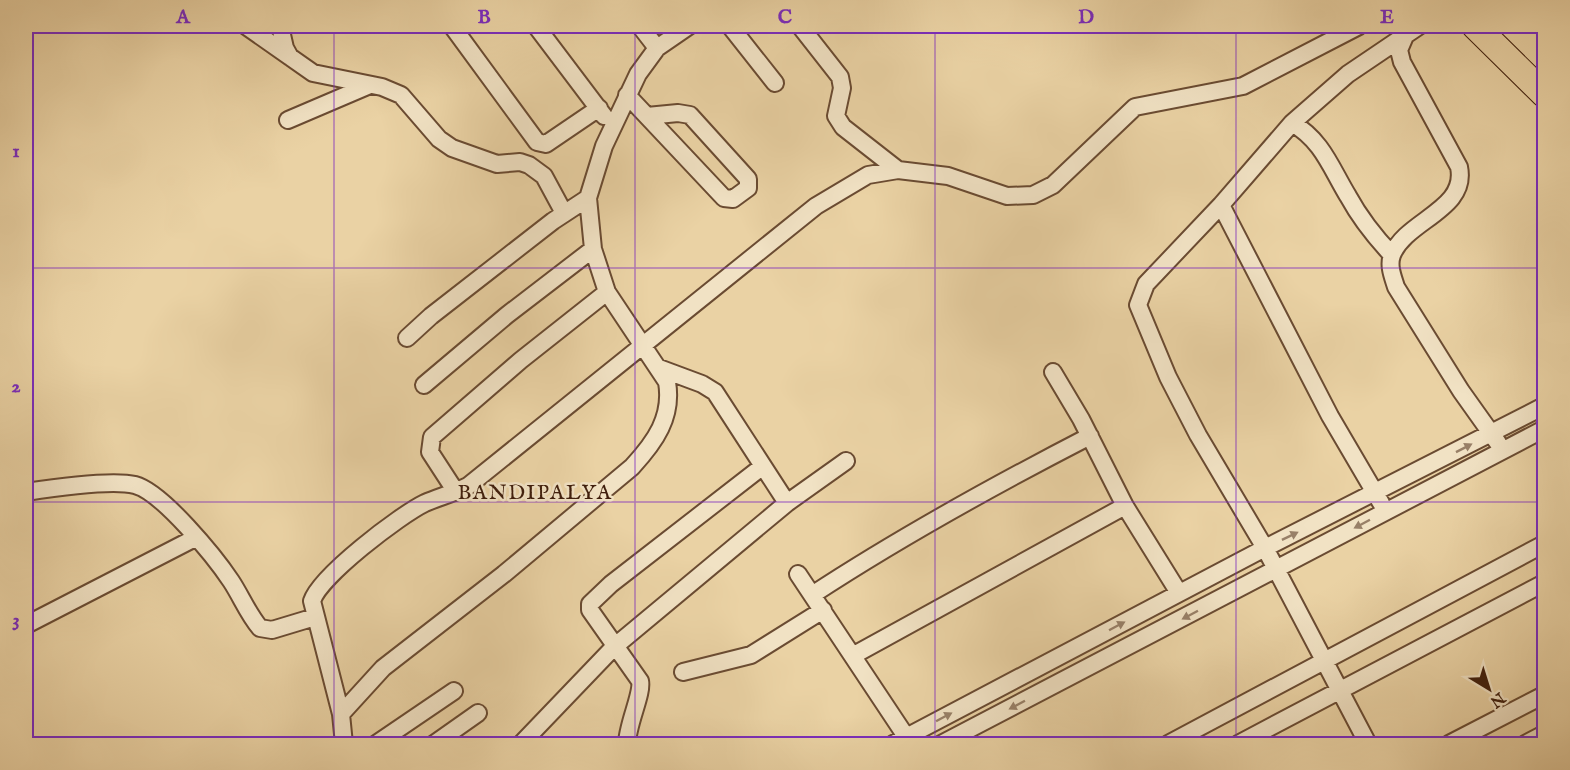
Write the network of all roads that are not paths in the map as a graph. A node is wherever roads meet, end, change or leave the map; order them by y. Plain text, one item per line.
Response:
1 (246, 26) edge
2 (280, 26) edge
3 (452, 26) edge
4 (536, 26) edge
5 (639, 26) edge
6 (689, 26) edge
7 (730, 26) edge
8 (800, 26) edge
9 (1359, 26) edge
10 (1419, 26) edge
11 (1475, 26) edge
12 (1500, 26) edge
13 (1405, 36) junction
14 (657, 48) junction
15 (291, 58) junction
16 (1545, 70) edge
17 (775, 83) dead end
18 (370, 84) junction
19 (1545, 94) edge
20 (627, 95) junction
21 (599, 108) junction
22 (647, 116) junction
23 (288, 120) dead end
24 (1292, 123) junction
25 (612, 127) junction
26 (898, 170) junction
27 (588, 198) junction
28 (1221, 205) junction
29 (564, 213) junction
30 (593, 249) junction
31 (1392, 255) junction
32 (607, 292) junction
33 (407, 338) dead end
34 (641, 344) junction
35 (659, 368) junction
36 (1053, 372) dead end
37 (424, 385) dead end
38 (1545, 406) edge
39 (1545, 429) edge
40 (1491, 434) junction
41 (1090, 436) junction
42 (1504, 450) junction
43 (846, 461) dead end
44 (763, 466) junction
45 (26, 492) edge
46 (456, 492) junction
47 (1376, 493) junction
48 (787, 503) junction
49 (1125, 506) junction
50 (1386, 512) junction
51 (195, 538) junction
52 (1545, 544) edge
53 (1265, 548) junction
54 (1276, 570) junction
55 (798, 574) dead end
56 (1545, 582) edge
57 (1179, 593) junction
58 (812, 595) junction
59 (823, 610) junction
60 (315, 617) junction
61 (28, 624) dead end
62 (614, 647) junction
63 (854, 655) junction
64 (1323, 661) junction
65 (683, 672) dead end
66 (454, 691) dead end
67 (1338, 691) junction
68 (1545, 694) edge
69 (478, 713) dead end
70 (341, 714) junction
71 (1545, 734) edge
72 (903, 742) edge
73 (344, 744) edge
74 (376, 744) edge
75 (434, 744) edge
76 (521, 744) edge
77 (627, 744) edge
78 (941, 744) edge
79 (1168, 744) edge
80 (1238, 744) edge
81 (1368, 744) edge
82 (1449, 744) edge
83 (1525, 744) edge

1 - 15 street
2 - 15 street
3 - 21 street
4 - 21 street
5 - 14 street
6 - 14 street
7 - 17 street
8 - 26 street
9 - 26 street
10 - 13 street
11 - 19 highway
12 - 16 highway
13 - 24 street
13 - 31 street
14 - 20 street
15 - 18 street
18 - 23 street
18 - 29 street
20 - 22 street
20 - 25 street
21 - 25 street
22 - 22 street
24 - 28 street
24 - 31 street
25 - 27 street
26 - 34 street
27 - 29 street
27 - 30 street
28 - 47 street
28 - 53 street
29 - 33 street
30 - 32 street
30 - 37 street
31 - 40 street
32 - 34 street
32 - 46 street
34 - 35 street
34 - 46 street
35 - 44 street
35 - 70 street
36 - 41 street
38 - 40 street
39 - 42 street
40 - 42 street
47 -> 40 street
41 - 49 street
41 - 58 street
42 - 50 street
43 - 48 street
44 - 48 street
44 - 62 street
45 - 51 street
46 - 60 street
47 - 50 street
53 -> 47 street
48 - 62 street
49 - 57 street
49 - 63 street
50 -> 54 street
51 - 60 street
51 - 61 street
52 - 64 street
53 - 54 street
53 - 57 street
54 - 64 street
54 -> 78 street
55 - 58 street
56 - 67 street
72 -> 57 street
58 - 59 street
59 - 63 street
59 - 65 street
60 - 70 street
62 - 76 street
62 - 77 street
63 - 72 street
64 - 67 street
64 - 79 street
66 - 74 street
67 - 80 street
67 - 81 street
68 - 82 street
69 - 75 street
70 - 73 street
71 - 83 street

